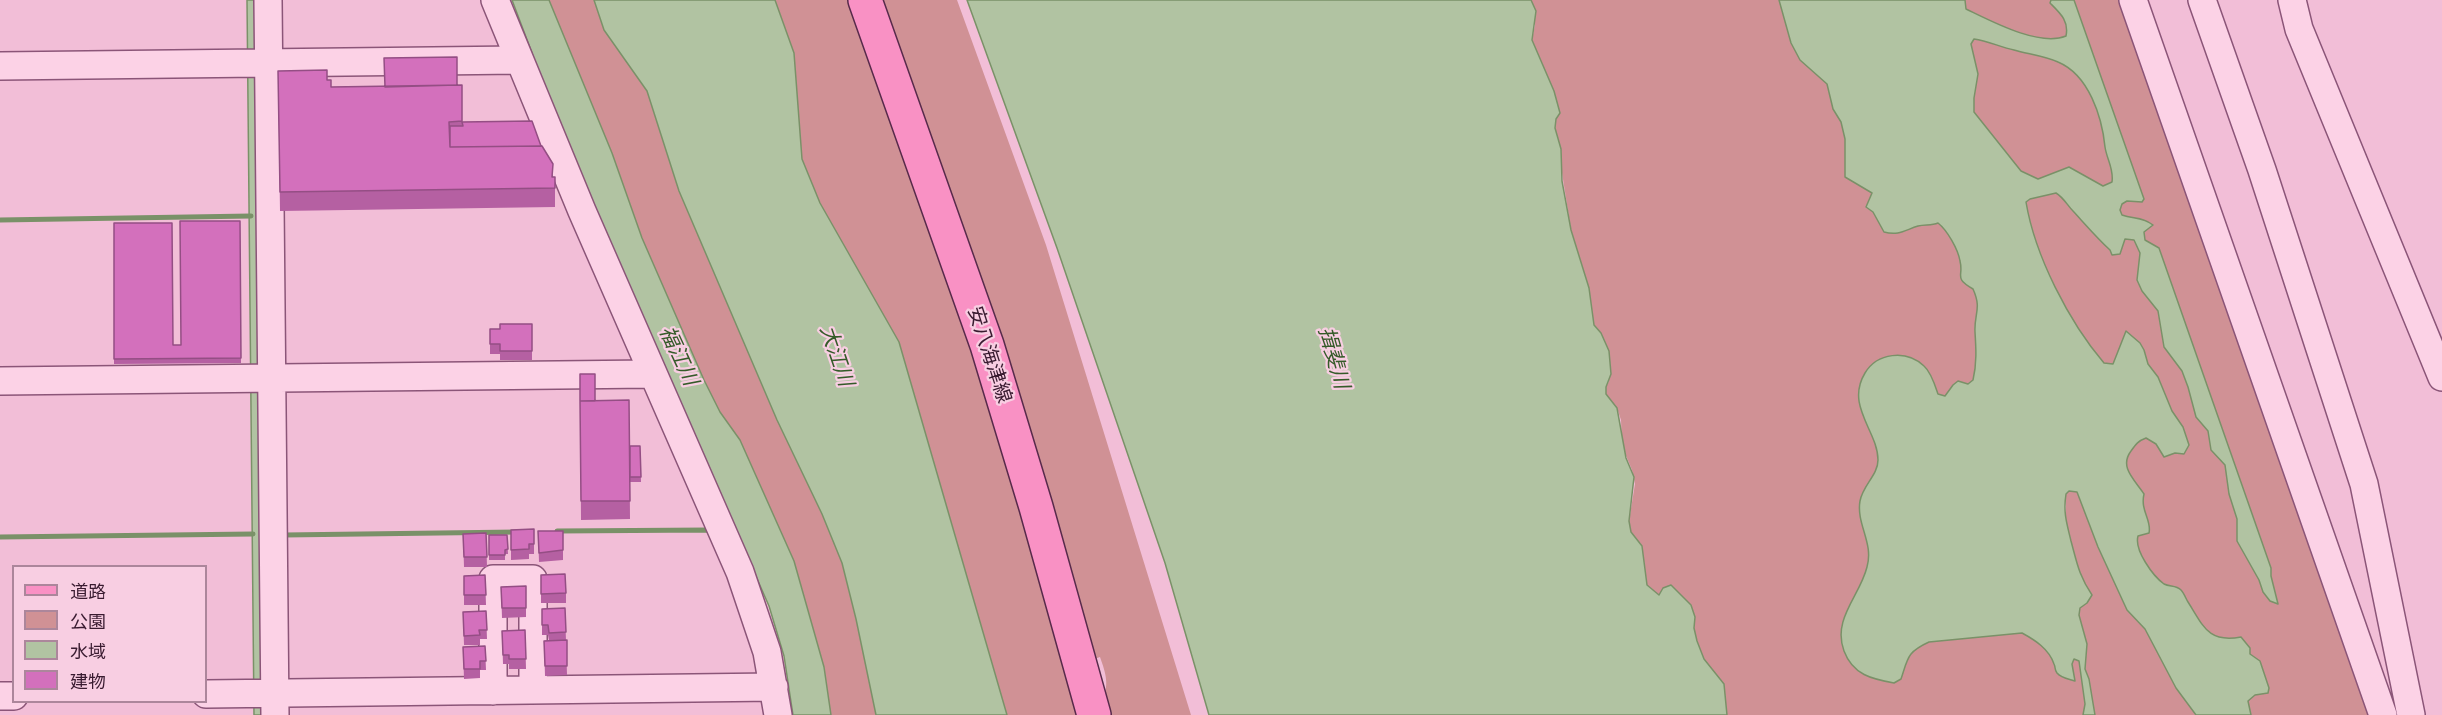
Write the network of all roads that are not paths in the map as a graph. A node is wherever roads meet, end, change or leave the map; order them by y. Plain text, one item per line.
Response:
1 (268, 0) edge
2 (495, 0) edge
3 (865, 0) edge
4 (2133, 0) edge
5 (2202, 0) edge
6 (2292, 0) edge
7 (519, 60) junction
8 (259, 63) junction
9 (0, 66) edge
10 (651, 374) junction
11 (2442, 377) edge
12 (262, 378) junction
13 (0, 381) edge
14 (774, 687) junction
15 (533, 690) junction
16 (493, 691) junction
17 (207, 694) edge
18 (268, 699) edge
19 (778, 715) edge
20 (1094, 715) edge
21 (2383, 715) edge
22 (2411, 715) edge

1 - 8 street
2 - 7 street
3 - 20 main road, 安八海津線
4 - 21 street
5 - 22 street
6 - 11 street
7 - 8 street
7 - 10 street
8 - 9 street
8 - 12 street
10 - 12 street
10 - 14 street
12 - 13 street
12 - 18 street
14 - 15 street
14 - 19 street
15 - 16 street
15 - 16 street
16 - 18 street
17 - 18 street

